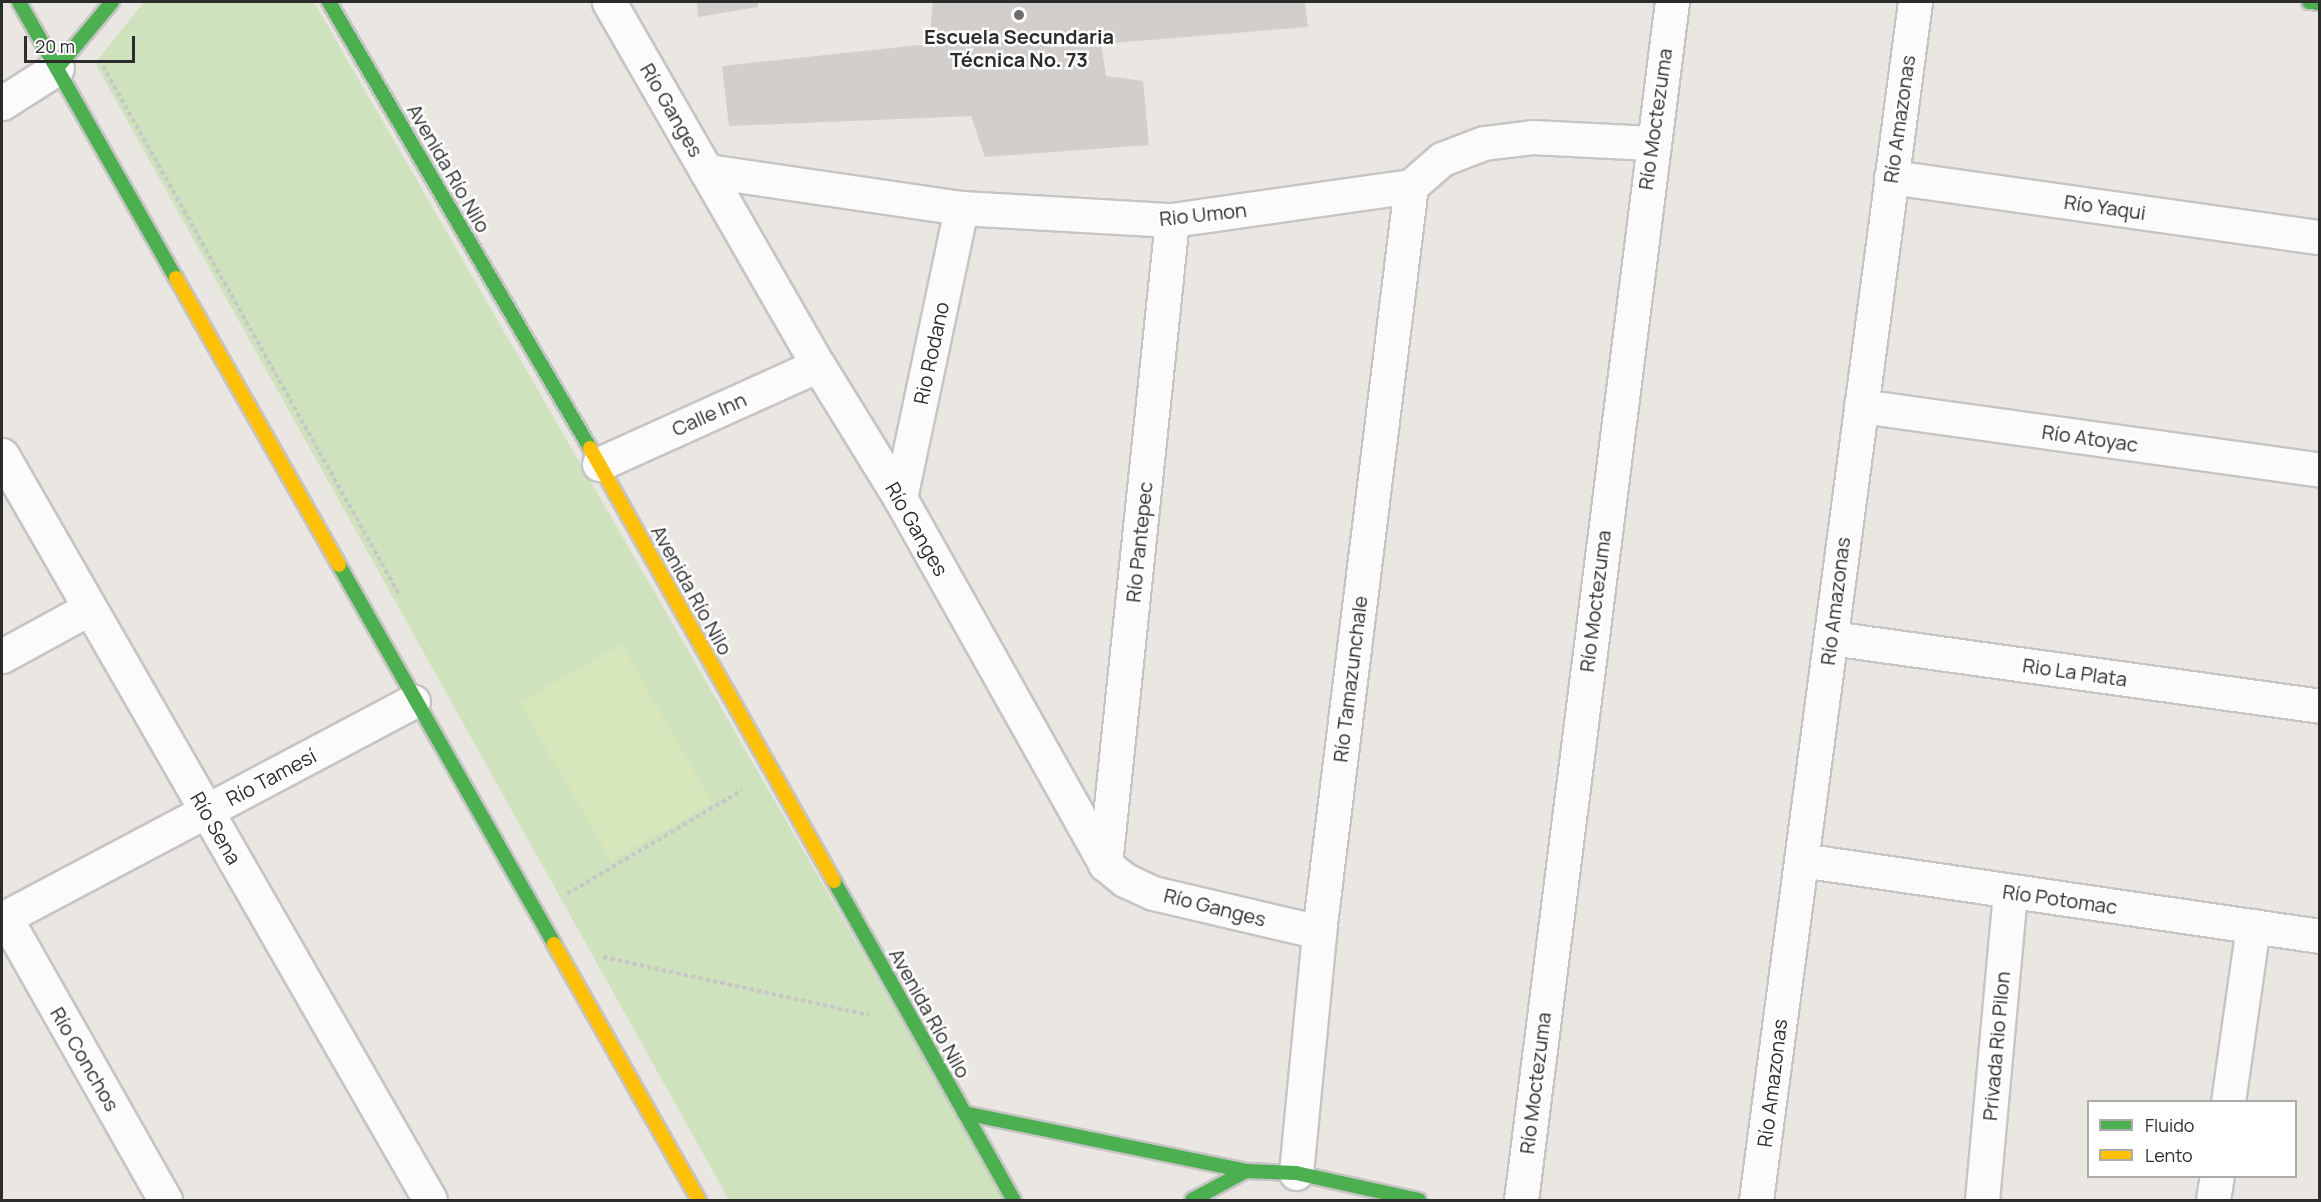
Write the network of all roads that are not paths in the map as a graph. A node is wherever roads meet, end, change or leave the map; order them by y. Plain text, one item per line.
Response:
1 (19, 2) edge
2 (112, 2) edge
3 (329, 2) edge
4 (609, 2) edge
5 (1672, 2) edge
6 (1915, 2) edge
7 (2309, 2) edge
8 (2319, 3) edge
9 (57, 68) junction
10 (2, 103) edge
11 (1651, 143) junction
12 (708, 171) junction
13 (1891, 177) junction
14 (1411, 186) junction
15 (961, 208) junction
16 (1172, 220) junction
17 (2319, 237) edge
18 (818, 365) junction
19 (1861, 406) junction
20 (2, 455) edge
21 (599, 464) junction
22 (2319, 470) edge
23 (900, 498) junction
24 (88, 609) junction
25 (1831, 638) junction
26 (2, 656) edge
27 (413, 701) junction
28 (2319, 706) edge
29 (207, 811) junction
30 (1801, 860) junction
31 (1105, 864) junction
32 (2010, 892) junction
33 (3, 918) edge
34 (2253, 926) junction
35 (1319, 932) junction
36 (2319, 936) edge
37 (2228, 1100) edge
38 (964, 1113) junction
39 (1246, 1171) junction
40 (1296, 1173) junction
41 (2217, 1178) edge
42 (165, 1200) edge
43 (430, 1200) edge
44 (699, 1200) edge
45 (1014, 1200) edge
46 (1192, 1200) edge
47 (1419, 1200) edge
48 (1521, 1200) edge
49 (1756, 1200) edge
50 (1982, 1200) edge
51 (2214, 1200) edge

1 - 9 street
2 - 9 street
3 - 21 street, Avenida Río Nilo
4 - 12 street, Río Ganges
5 - 11 street, Río Moctezuma
6 - 13 street, Río Amazonas
7 - 8 street
9 - 10 street
9 - 27 street
11 - 14 street
11 - 48 street, Río Moctezuma
12 - 15 street, Rio Umon
12 - 18 street, Río Ganges
13 - 17 street, Río Yaqui
13 - 19 street, Río Amazonas
14 - 16 street, Rio Umon
14 - 35 street, Río Tamazunchale
15 - 16 street, Rio Umon
15 - 23 street, Rio Rodano
16 - 31 street, Río Pantepec
18 - 21 street, Calle Inn
18 - 23 street, Río Ganges
19 - 22 street, Río Atoyac
19 - 25 street, Río Amazonas
20 - 24 street, Río Sena
21 - 38 street, Avenida Río Nilo
23 - 31 street, Río Ganges
24 - 26 street
24 - 29 street, Río Sena
25 - 28 street, Rio La Plata
25 - 30 street, Río Amazonas
27 - 29 street, Río Tamesí
27 - 44 street
29 - 33 street, Río Tamesí
29 - 43 street, Río Sena
30 - 32 street, Río Potomac
30 - 49 street, Río Amazonas
31 - 35 street, Río Ganges
32 - 34 street, Río Potomac
32 - 50 street, Privada Rio Pilon
33 - 42 street, Río Conchos
34 - 36 street, Río Potomac
34 - 37 street
35 - 40 street, Río Tamazunchale
38 - 39 street
38 - 45 street, Avenida Río Nilo
39 - 40 street
39 - 46 street
40 - 47 street
41 - 51 street

